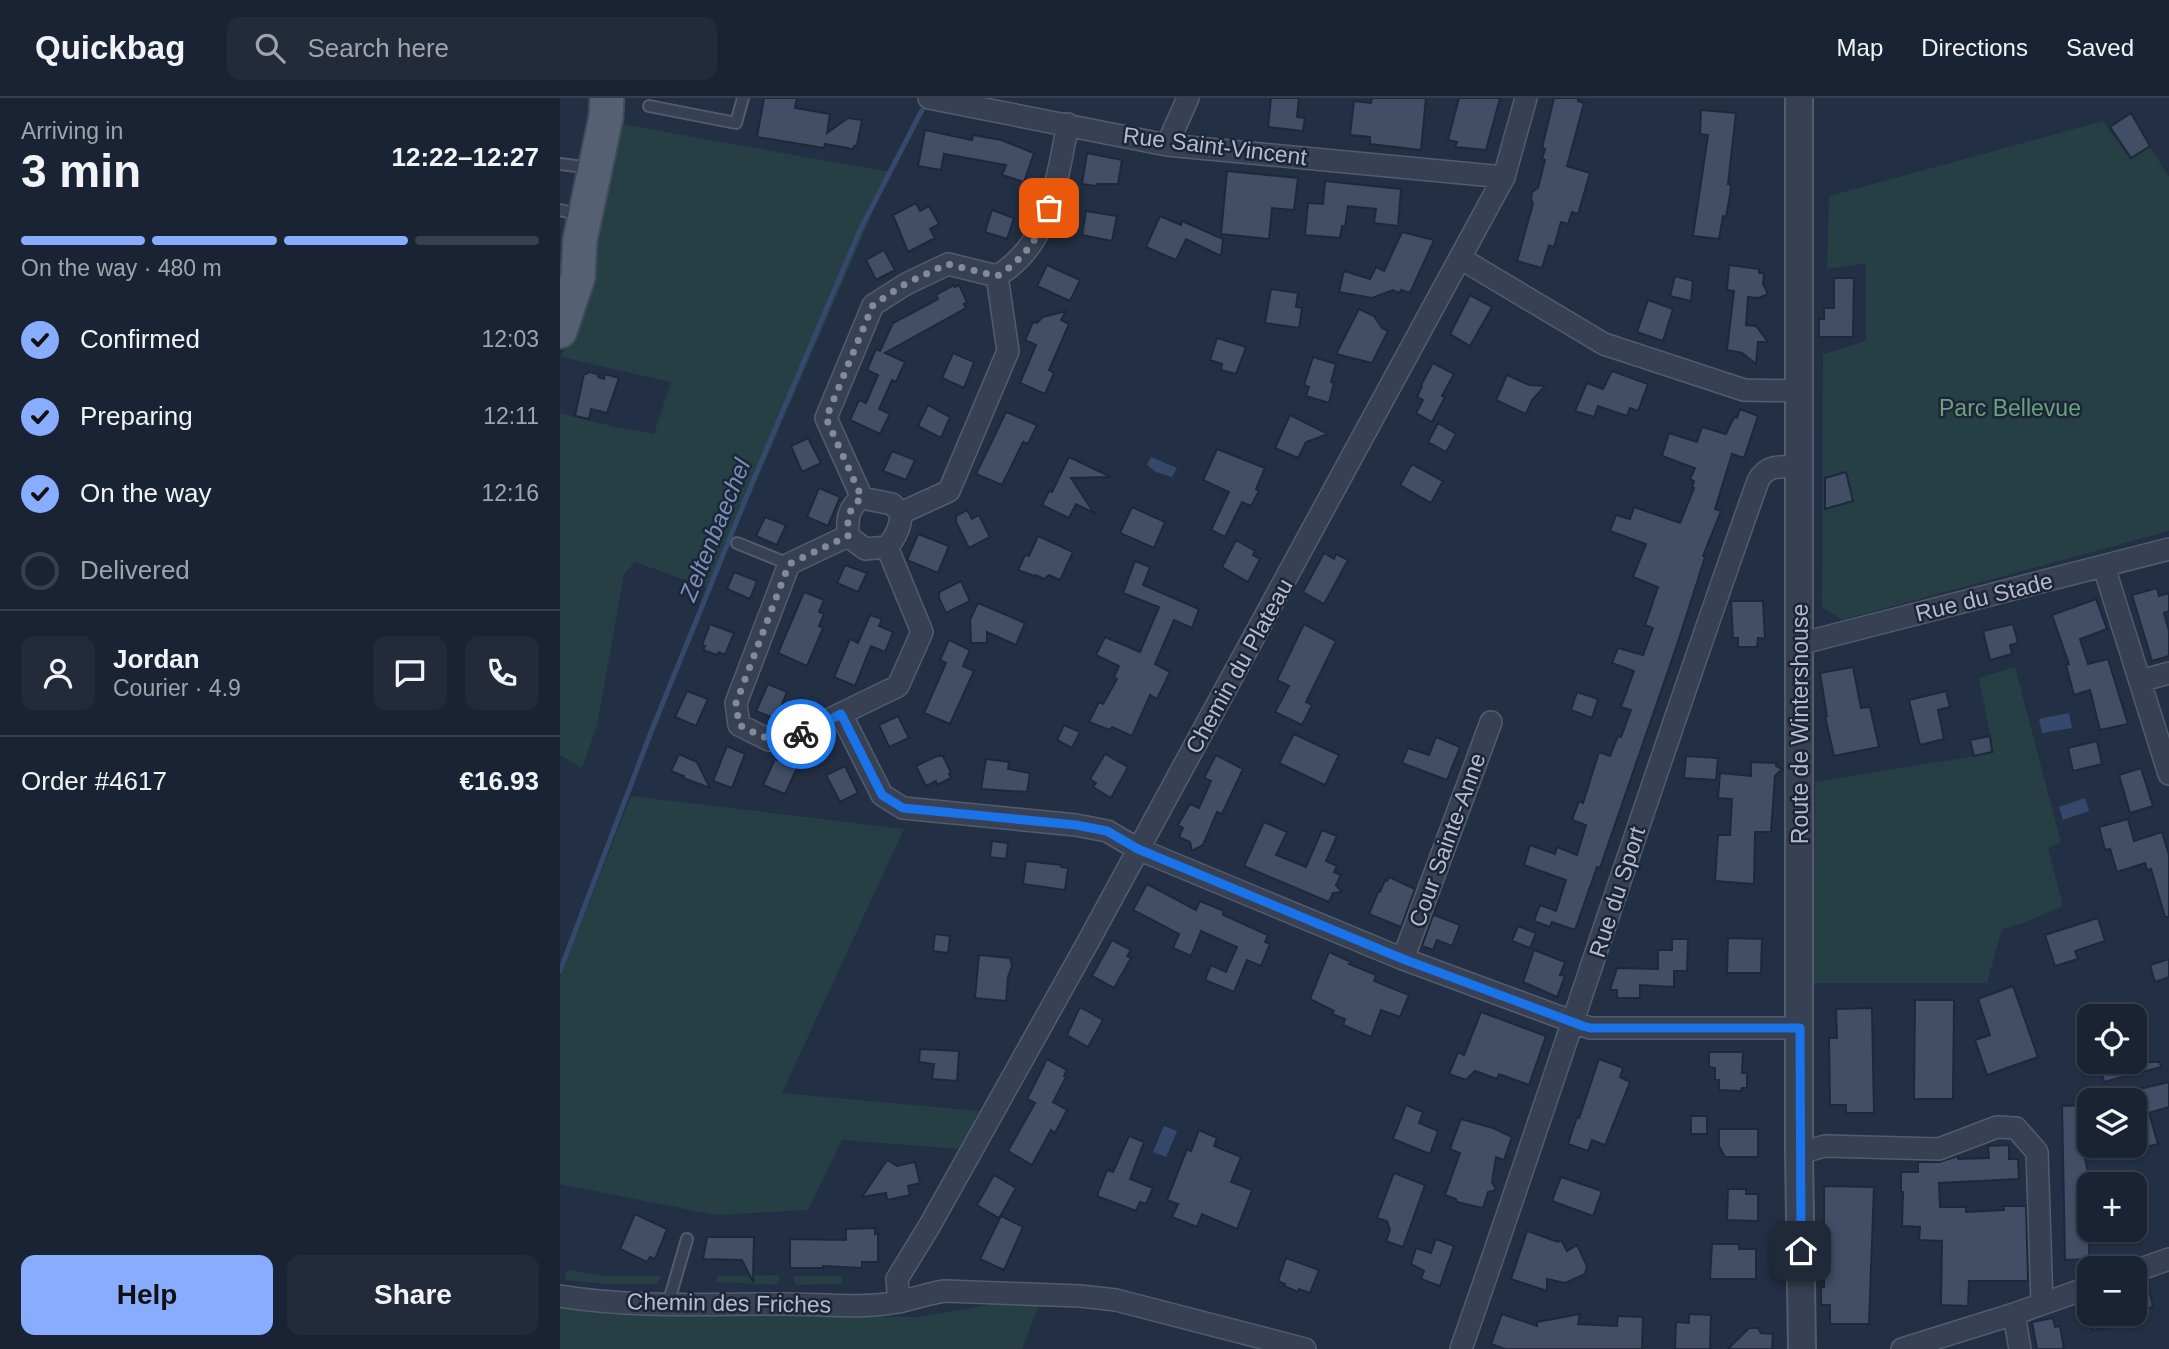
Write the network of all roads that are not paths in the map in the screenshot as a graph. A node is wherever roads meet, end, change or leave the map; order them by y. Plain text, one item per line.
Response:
1 (607, 98) edge
2 (743, 98) edge
3 (929, 98) edge
4 (1188, 98) edge
5 (1525, 98) edge
6 (1799, 98) edge
7 (649, 106) dead end
8 (1068, 124) junction
9 (1167, 145) junction
10 (560, 164) edge
11 (594, 168) junction
12 (1504, 177) junction
13 (572, 213) edge
14 (1460, 258) junction
15 (997, 276) junction
16 (560, 331) edge
17 (1800, 391) junction
18 (1800, 467) junction
19 (862, 498) junction
20 (901, 513) junction
21 (848, 536) junction
22 (737, 543) dead end
23 (887, 547) junction
24 (2169, 550) edge
25 (789, 564) junction
26 (2104, 567) junction
27 (1799, 644) junction
28 (2169, 673) edge
29 (2140, 681) junction
30 (841, 714) junction
31 (1491, 722) dead end
32 (2169, 774) edge
33 (1138, 849) junction
34 (1403, 959) junction
35 (1574, 1023) junction
36 (1800, 1028) junction
37 (1799, 1153) junction
38 (687, 1239) dead end
39 (2169, 1259) edge
40 (2147, 1267) edge
41 (2077, 1292) edge
42 (560, 1296) edge
43 (899, 1302) junction
44 (668, 1304) junction
45 (2042, 1304) junction
46 (2014, 1314) junction
47 (1305, 1349) edge
48 (1461, 1349) edge
49 (1802, 1349) edge
50 (1902, 1349) edge
51 (2020, 1349) edge

1 - 11 main road
2 - 7 lane
3 - 8 street, Rue Saint-Vincent
4 - 9 street
5 - 12 street, Chemin du Plateau
6 - 17 street, Route de Wintershouse
8 - 9 street, Rue Saint-Vincent
8 - 15 street
9 - 12 street, Rue Saint-Vincent
10 - 11 lane
11 - 13 main road
12 - 14 street, Chemin du Plateau
13 - 16 main road
14 - 17 street
14 - 33 street, Chemin du Plateau
15 - 19 street
15 - 20 street
17 - 18 street, Route de Wintershouse
18 - 27 street, Route de Wintershouse
18 - 35 street, Rue du Sport
19 - 20 street
19 - 21 street
20 - 23 street
21 - 23 street
21 - 25 street
22 - 25 lane
23 - 30 street
24 - 26 street, Rue du Stade
25 - 30 street
26 - 27 street, Rue du Stade
26 - 29 street
27 - 36 street, Route de Wintershouse
28 - 29 street
29 - 32 street
30 - 33 street
31 - 34 street, Cour Sainte-Anne
33 - 34 street
33 - 43 street, Chemin du Plateau
34 - 35 street
35 - 36 street
35 - 48 street, Rue du Sport
36 - 37 street, Route de Wintershouse
37 - 45 street
37 - 49 street, Route de Wintershouse
38 - 44 lane
39 - 40 street
41 - 45 street
42 - 44 street, Chemin des Friches
43 - 44 street, Chemin des Friches
43 - 47 street, Chemin des Friches
45 - 46 street
46 - 50 street
46 - 51 street

